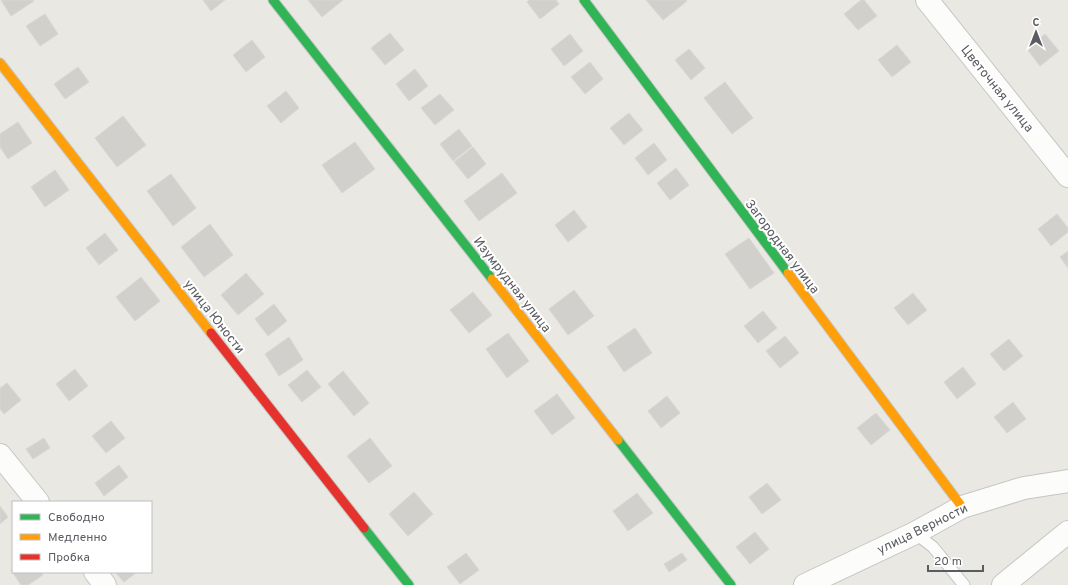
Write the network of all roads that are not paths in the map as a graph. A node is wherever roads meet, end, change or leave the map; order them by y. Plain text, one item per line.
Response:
1 (274, 0) edge
2 (584, 0) edge
3 (938, 4) edge
4 (0, 63) edge
5 (1068, 176) edge
6 (0, 455) edge
7 (1068, 481) edge
8 (37, 501) edge
9 (962, 507) junction
10 (1068, 532) edge
11 (915, 533) junction
12 (96, 573) edge
13 (105, 585) edge
14 (409, 585) edge
15 (731, 585) edge
16 (805, 585) edge
17 (964, 585) edge
18 (1003, 585) edge

1 - 15 street, Изумрудная улица
2 - 9 street, Загородная улица
3 - 5 street, Цветочная улица
4 - 14 street, улица Юности
6 - 8 street
7 - 9 street, улица Верности
9 - 11 street, улица Верности
10 - 18 street
11 - 16 street, улица Верности
11 - 17 lane
12 - 13 street

